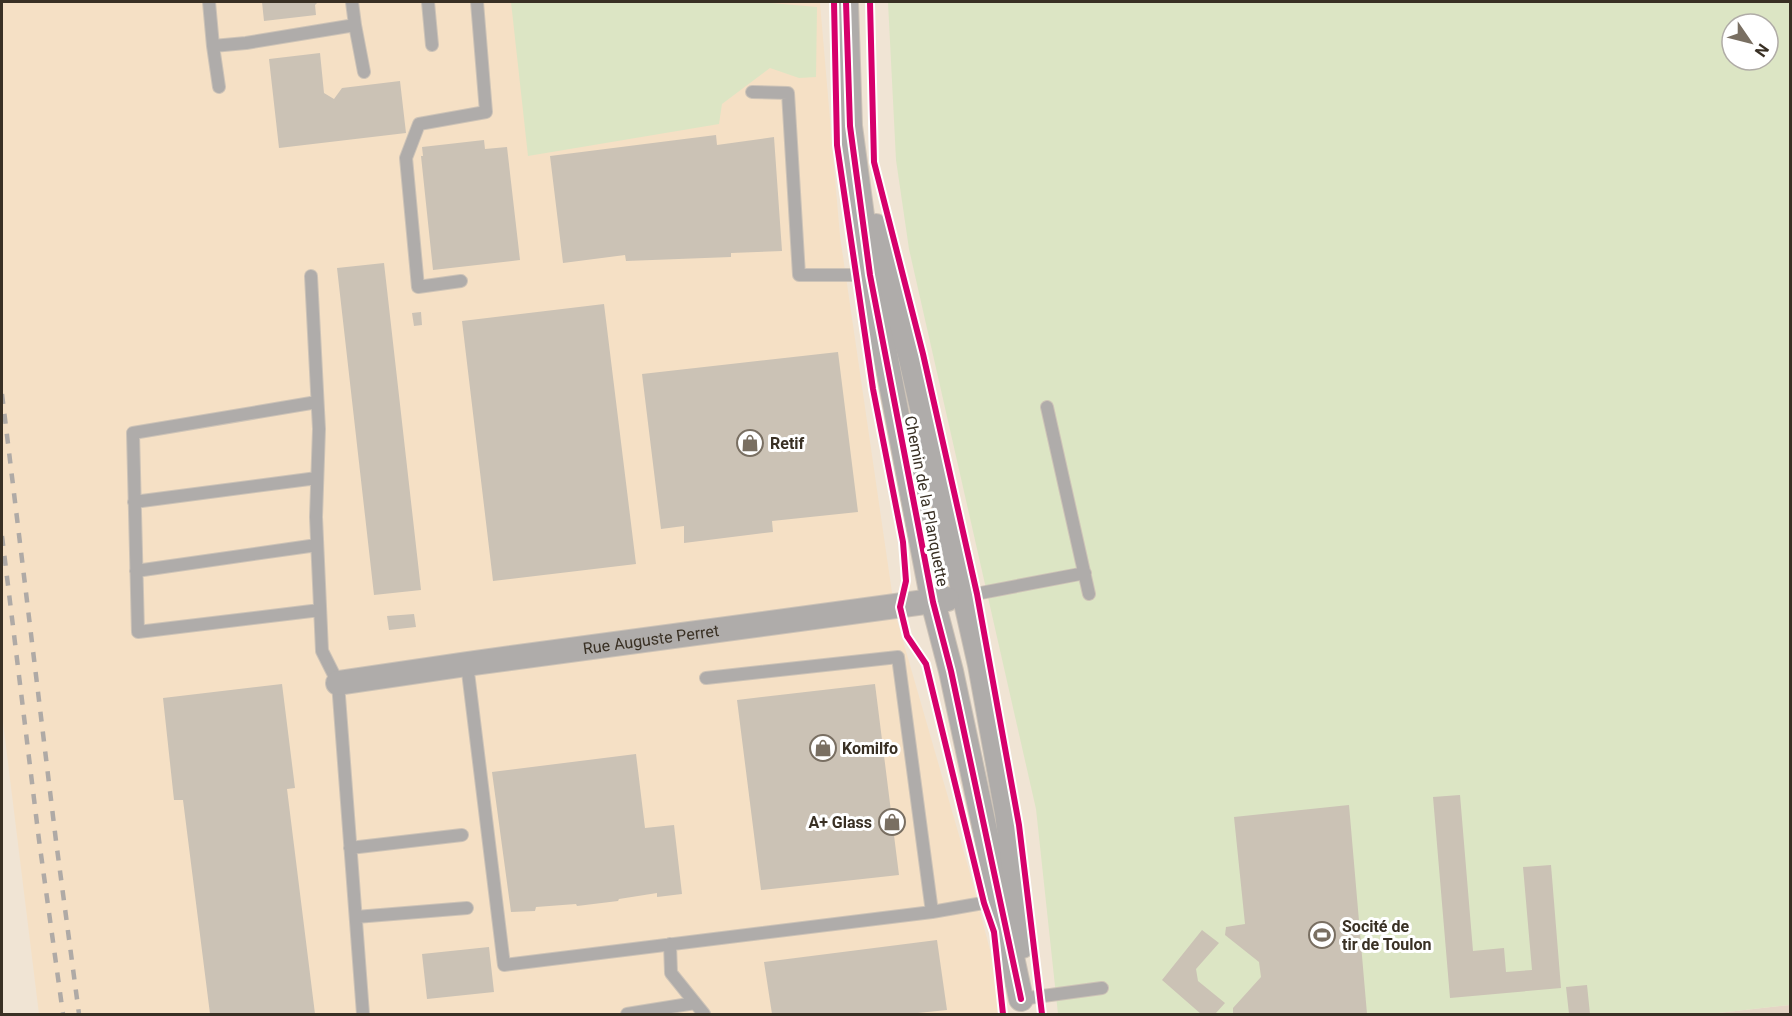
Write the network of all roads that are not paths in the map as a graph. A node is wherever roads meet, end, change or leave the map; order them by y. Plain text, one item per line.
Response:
1 (209, 2) edge
2 (352, 2) edge
3 (428, 2) edge
4 (477, 2) edge
5 (846, 2) edge
6 (355, 25) junction
7 (432, 45) dead end
8 (213, 46) junction
9 (364, 72) dead end
10 (219, 87) dead end
11 (752, 92) dead end
12 (850, 126) junction
13 (870, 275) junction
14 (311, 276) dead end
15 (461, 281) dead end
16 (317, 402) junction
17 (1047, 407) dead end
18 (317, 478) junction
19 (134, 502) junction
20 (317, 545) junction
21 (136, 571) junction
22 (1085, 573) junction
23 (1089, 594) dead end
24 (965, 596) junction
25 (933, 602) junction
26 (320, 610) junction
27 (467, 664) junction
28 (706, 678) dead end
29 (338, 683) junction
30 (462, 835) dead end
31 (350, 848) junction
32 (1000, 900) junction
33 (467, 908) dead end
34 (932, 912) junction
35 (356, 917) junction
36 (670, 944) junction
37 (1102, 988) dead end
38 (695, 1003) junction
39 (1021, 1007) edge
40 (363, 1014) edge
41 (627, 1014) edge
42 (704, 1014) edge

1 - 8 lane
2 - 6 lane
3 - 7 lane
4 - 15 lane
5 - 12 street, Chemin de la Planquette
6 - 8 lane
6 - 9 lane
8 - 10 lane
11 - 13 lane
12 - 13 street, Chemin de la Planquette
12 - 24 street, Chemin de la Planquette
13 - 25 street, Chemin de la Planquette
14 - 16 lane
16 - 18 lane
16 - 19 lane
17 - 22 lane
18 - 19 lane
18 - 20 lane
19 - 21 lane
20 - 21 lane
20 - 26 lane
21 - 26 lane
22 - 23 lane
22 - 24 lane
24 - 25 street, Rue Auguste Perret
24 - 39 street, Chemin de la Planquette
25 - 27 street, Rue Auguste Perret
25 - 32 street, Chemin de la Planquette
26 - 29 lane
27 - 29 street, Rue Auguste Perret
27 - 36 lane
28 - 34 lane
29 - 31 lane
30 - 31 lane
31 - 35 lane
32 - 34 lane
32 - 39 street, Chemin de la Planquette
33 - 35 lane
34 - 36 lane
35 - 40 lane
36 - 38 lane
37 - 39 lane
38 - 41 lane
38 - 42 lane

